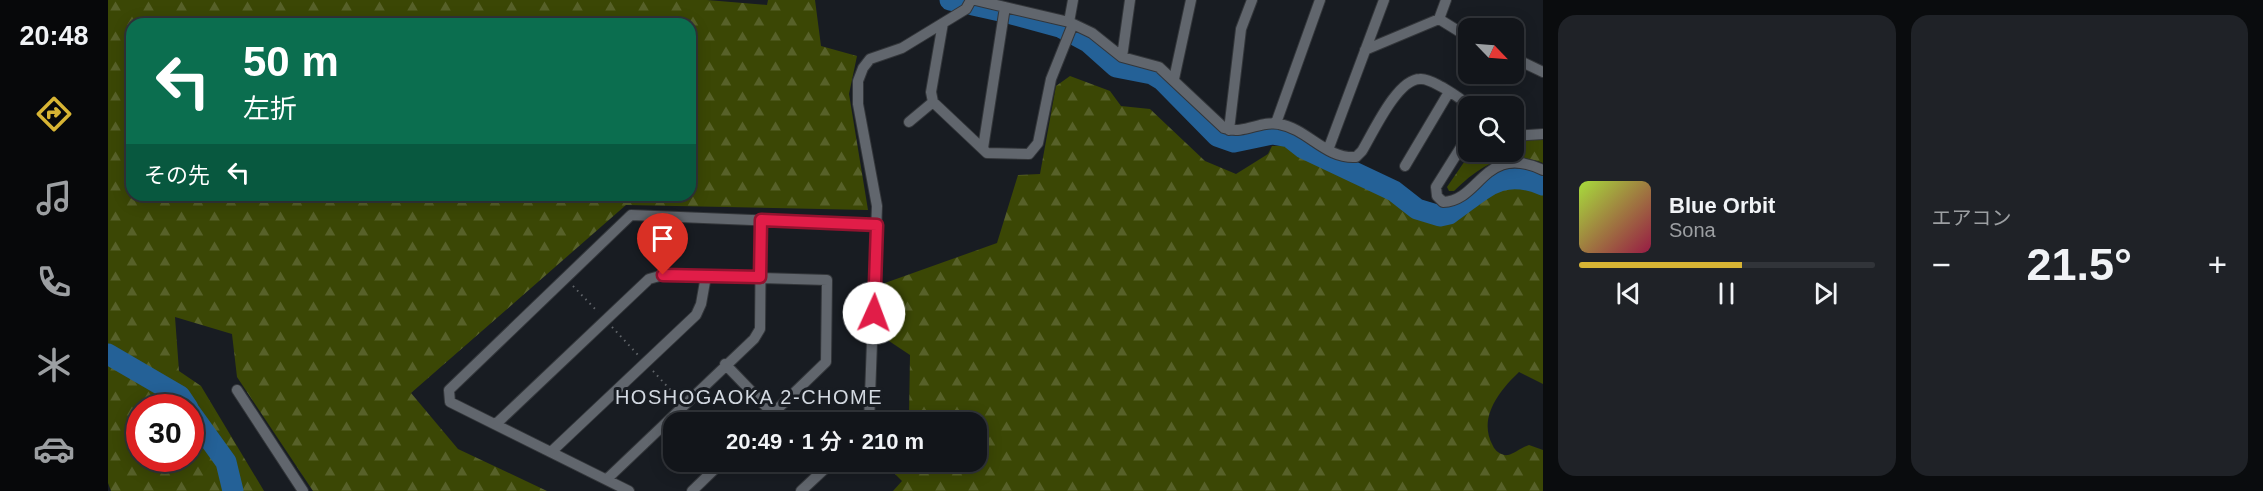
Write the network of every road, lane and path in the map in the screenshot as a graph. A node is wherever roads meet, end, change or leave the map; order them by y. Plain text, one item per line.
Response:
1 (973, 0) edge
2 (1073, 0) edge
3 (1130, 0) edge
4 (1191, 0) edge
5 (1252, 0) edge
6 (1320, 0) edge
7 (1384, 0) edge
8 (1446, 0) edge
9 (1017, 5) edge
10 (1005, 7) junction
11 (1439, 19) junction
12 (943, 23) junction
13 (1070, 28) junction
14 (1458, 30) edge
15 (1365, 50) junction
16 (1122, 57) junction
17 (1524, 63) edge
18 (1543, 72) edge
19 (1174, 79) junction
20 (1449, 92) junction
21 (1458, 98) edge
22 (933, 102) junction
23 (909, 122) dead end
24 (1276, 123) junction
25 (1228, 130) junction
26 (1543, 134) edge
27 (1524, 135) edge
28 (983, 148) junction
29 (1328, 150) junction
30 (1458, 152) edge
31 (1514, 162) edge
32 (1514, 162) edge
33 (1405, 166) dead end
34 (1543, 170) edge
35 (761, 220) junction
36 (877, 225) junction
37 (706, 276) junction
38 (760, 277) junction
39 (565, 278) junction
40 (606, 320) junction
41 (645, 363) junction
42 (725, 364) junction
43 (237, 390) dead end
44 (684, 404) junction
45 (771, 412) edge
46 (775, 412) edge
47 (869, 412) edge
48 (496, 424) junction
49 (551, 452) junction
50 (712, 472) edge
51 (819, 472) edge
52 (607, 479) junction
53 (303, 491) edge
54 (629, 491) edge
55 (692, 491) edge
56 (801, 491) edge

1 - 10 street
1 - 12 street
2 - 13 street
3 - 16 street
4 - 19 street
5 - 25 street
6 - 24 street
7 - 15 street
8 - 11 street
9 - 10 street
9 - 13 street
10 - 28 street
11 - 14 street
11 - 15 street
12 - 22 street
12 - 36 street
13 - 16 street
13 - 28 street
15 - 29 street
16 - 19 street
17 - 18 street
19 - 25 street
20 - 21 street
20 - 29 street
20 - 33 street
22 - 23 street
22 - 28 street
24 - 25 street
24 - 29 street
26 - 27 street
30 - 32 street
31 - 34 street
35 - 36 street
35 - 38 street
35 - 39 street
36 - 47 street
37 - 38 street
37 - 40 street
37 - 41 street
38 - 42 street
38 - 46 street
39 - 40 path
39 - 48 street
40 - 41 path
40 - 48 street
41 - 44 path
41 - 49 street
42 - 44 street
42 - 45 street
43 - 53 street
44 - 52 street
48 - 49 street
49 - 52 street
50 - 55 street
51 - 56 street
52 - 54 street

